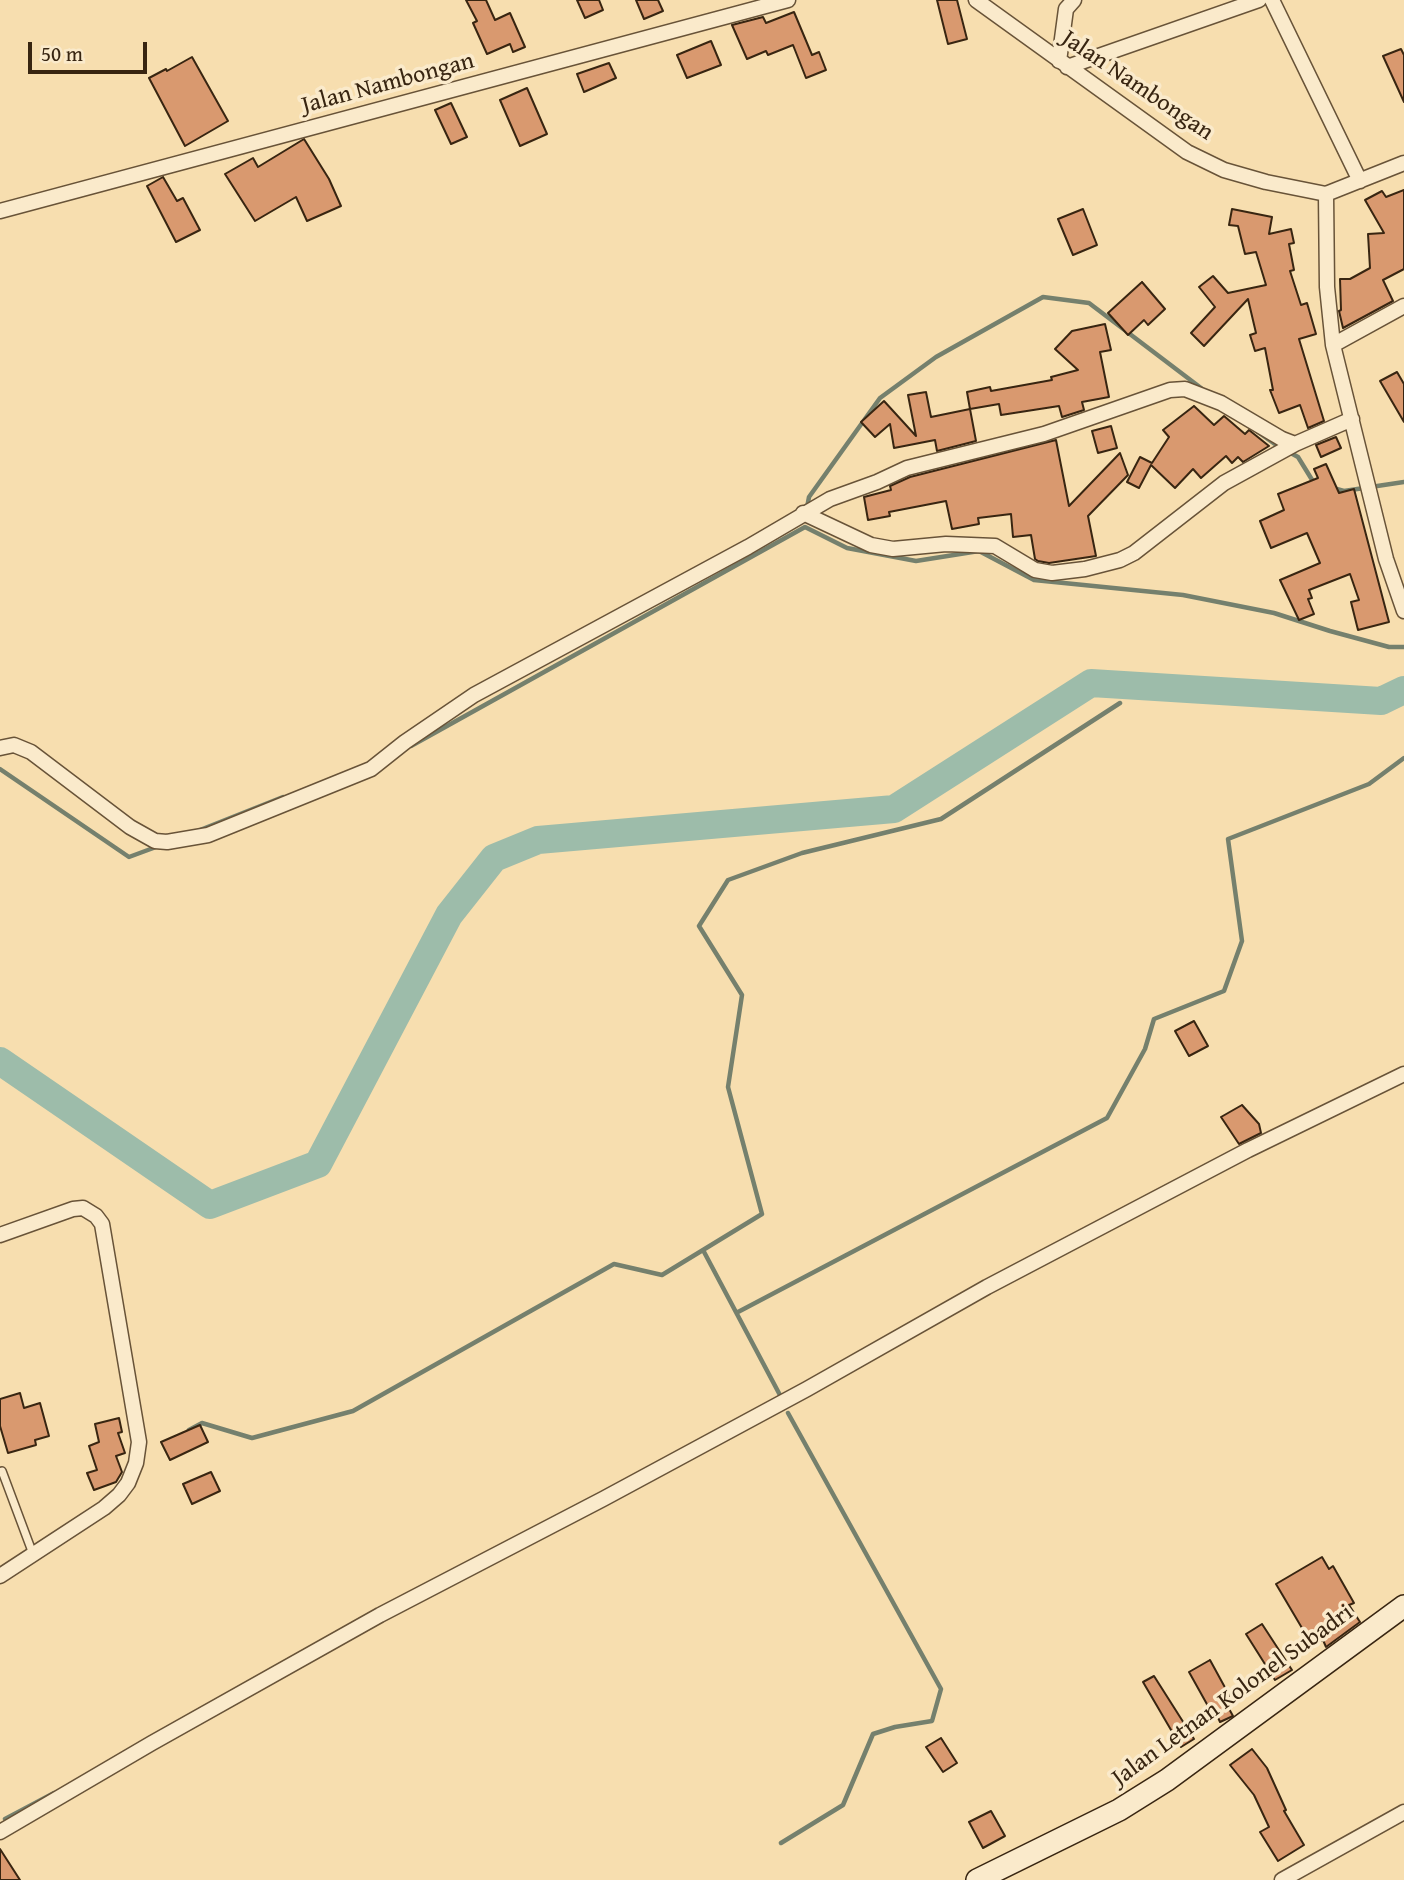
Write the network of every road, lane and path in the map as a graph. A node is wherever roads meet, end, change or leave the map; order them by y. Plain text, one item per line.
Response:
1 (788, 0) edge
2 (976, 0) edge
3 (1074, 0) edge
4 (1259, 0) edge
5 (1272, 0) edge
6 (1063, 64) junction
7 (1404, 163) edge
8 (1360, 181) junction
9 (1326, 194) junction
10 (0, 211) edge
11 (1404, 306) edge
12 (1334, 345) junction
13 (1352, 419) junction
14 (1295, 444) junction
15 (803, 513) junction
16 (1404, 611) edge
17 (0, 748) edge
18 (1404, 1074) edge
19 (0, 1235) edge
20 (2, 1471) edge
21 (33, 1554) junction
22 (0, 1576) edge
23 (1404, 1606) edge
24 (1404, 1812) edge
25 (0, 1822) edge
26 (0, 1830) edge
27 (977, 1880) edge
28 (1282, 1880) edge

1 - 10 street, Jalan Nambongan
2 - 6 street, Jalan Nambongan
3 - 6 street
4 - 6 street
5 - 8 street
6 - 9 street, Jalan Nambongan
7 - 8 street
8 - 9 street
9 - 12 street
11 - 12 street
12 - 13 street
13 - 14 street
13 - 16 street
14 - 15 street
14 - 15 street
15 - 17 street
18 - 26 street
19 - 21 street
20 - 21 lane
21 - 22 street
23 - 27 main road, Jalan Letnan Kolonel Subadri
24 - 28 street
25 - 26 street

